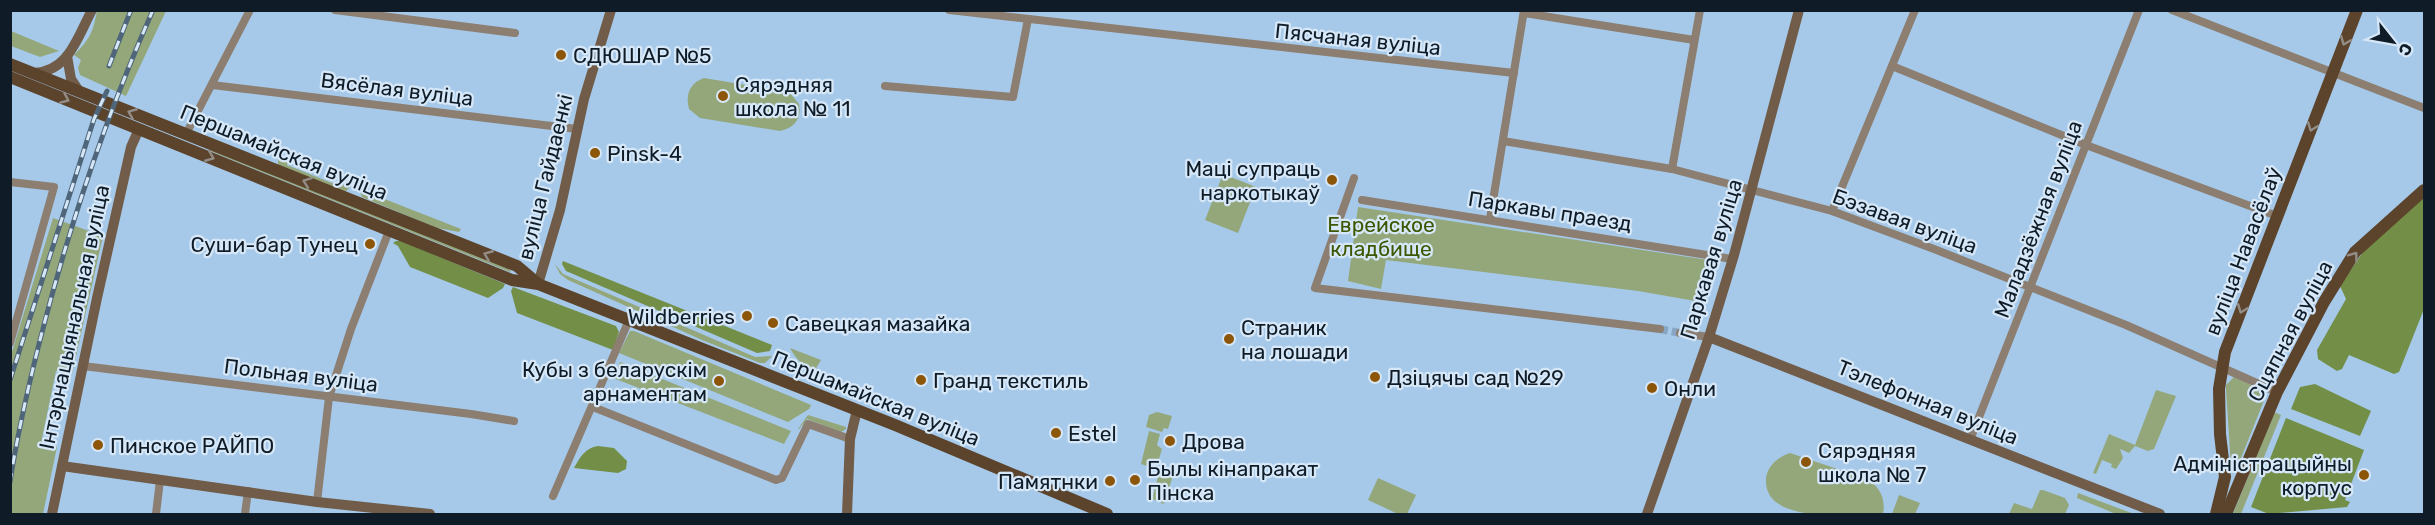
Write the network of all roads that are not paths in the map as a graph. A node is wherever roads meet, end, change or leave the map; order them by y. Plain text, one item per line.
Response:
1 (92, 10) edge
2 (250, 10) edge
3 (335, 10) edge
4 (611, 10) edge
5 (949, 10) edge
6 (1700, 10) edge
7 (1799, 10) edge
8 (1915, 10) edge
9 (2139, 10) edge
10 (2172, 10) edge
11 (2357, 10) edge
12 (1524, 12) edge
13 (1028, 19) junction
14 (515, 33) dead end
15 (1694, 40) junction
16 (68, 56) junction
17 (10, 64) edge
18 (1892, 66) junction
19 (2332, 72) junction
20 (34, 73) junction
21 (1514, 73) junction
22 (10, 77) edge
23 (212, 84) junction
24 (885, 86) dead end
25 (79, 91) junction
26 (2424, 108) edge
27 (139, 129) junction
28 (577, 129) junction
29 (186, 134) junction
30 (1503, 141) junction
31 (2086, 145) junction
32 (1672, 169) junction
33 (1354, 178) dead end
34 (10, 182) edge
35 (2424, 190) edge
36 (1752, 191) junction
37 (1362, 200) dead end
38 (1832, 212) junction
39 (2277, 216) junction
40 (1490, 219) junction
41 (389, 231) junction
42 (1732, 259) junction
43 (538, 284) junction
44 (2030, 288) junction
45 (14, 319) edge
46 (628, 320) junction
47 (1660, 329) tunnel mouth
48 (1680, 333) tunnel mouth
49 (1709, 337) junction
50 (10, 343) edge
51 (83, 366) junction
52 (2223, 366) junction
53 (2277, 392) junction
54 (329, 397) junction
55 (593, 407) junction
56 (857, 410) junction
57 (514, 421) dead end
58 (850, 439) junction
59 (1970, 440) junction
60 (62, 466) junction
61 (160, 480) junction
62 (248, 491) junction
63 (553, 496) dead end
64 (316, 502) junction
65 (52, 514) edge
66 (156, 514) edge
67 (245, 514) edge
68 (430, 514) edge
69 (847, 514) edge
70 (1107, 514) edge
71 (1647, 514) edge
72 (2160, 514) edge
73 (2216, 514) edge
74 (2226, 514) edge

1 - 16 street
2 - 23 street
3 - 14 street
4 - 28 street, вуліца Гайдаенкі
5 - 13 street, Пясчаная вуліца
6 - 15 street
7 - 36 street, Паркавая вуліца
8 - 18 street
9 - 31 street, Маладзёжная вуліца
10 - 19 street
11 -> 19 main road, вуліца Навасёлаў
12 - 15 street
12 - 21 street
13 - 21 street, Пясчаная вуліца
13 - 24 street
15 - 32 street
16 - 20 street
16 - 25 street
17 - 20 main road, Першамайская вуліца
18 - 31 street
18 - 38 street
19 - 26 street
19 -> 39 main road, вуліца Навасёлаў
20 - 25 main road, Першамайская вуліца
21 - 30 street
22 -> 27 main road, Першамайская вуліца
23 - 28 street, Вясёлая вуліца
23 - 29 street
29 -> 25 main road, Першамайская вуліца
27 -> 41 main road, Першамайская вуліца
27 - 51 street, Інтэрнацыянальная вуліца
28 - 43 street, вуліца Гайдаенкі
43 -> 29 main road, Першамайская вуліца
30 - 32 street, Бэзавая вуліца
30 - 40 street
31 - 39 street
31 - 44 street, Маладзёжная вуліца
32 - 36 street, Бэзавая вуліца
33 - 47 street
34 - 45 street
53 -> 35 main road, Сцяпная вуліца
36 - 38 street, Бэзавая вуліца
36 - 42 street, Паркавая вуліца
37 - 40 street, Паркавы праезд
38 - 44 street, Бэзавая вуліца
39 -> 52 main road, вуліца Навасёлаў
40 - 42 street, Паркавы праезд
41 - 43 main road, Першамайская вуліца
41 - 54 street
42 - 49 street, Паркавая вуліца
43 - 46 main road, Першамайская вуліца
44 - 52 street, Бэзавая вуліца
44 - 59 street, Маладзёжная вуліца
45 - 50 street
46 - 55 street
46 - 56 main road, Першамайская вуліца
48 - 49 street, Тэлефонная вуліца
49 - 59 street, Тэлефонная вуліца
49 - 71 street, Паркавая вуліца
51 - 54 street, Польная вуліца
51 - 60 street, Інтэрнацыянальная вуліца
52 - 53 street, Бэзавая вуліца
52 - 73 main road, вуліца Навасёлаў
53 - 74 main road, Сцяпная вуліца
54 - 57 street, Польная вуліца
54 - 64 street
55 - 58 street
55 - 63 street
56 - 58 street
56 - 70 main road, Першамайская вуліца
58 - 69 street
59 - 72 street, Тэлефонная вуліца
60 - 61 street
60 - 65 street, Інтэрнацыянальная вуліца
61 - 62 street
61 - 66 street
62 - 64 street
62 - 67 street
64 - 68 street

